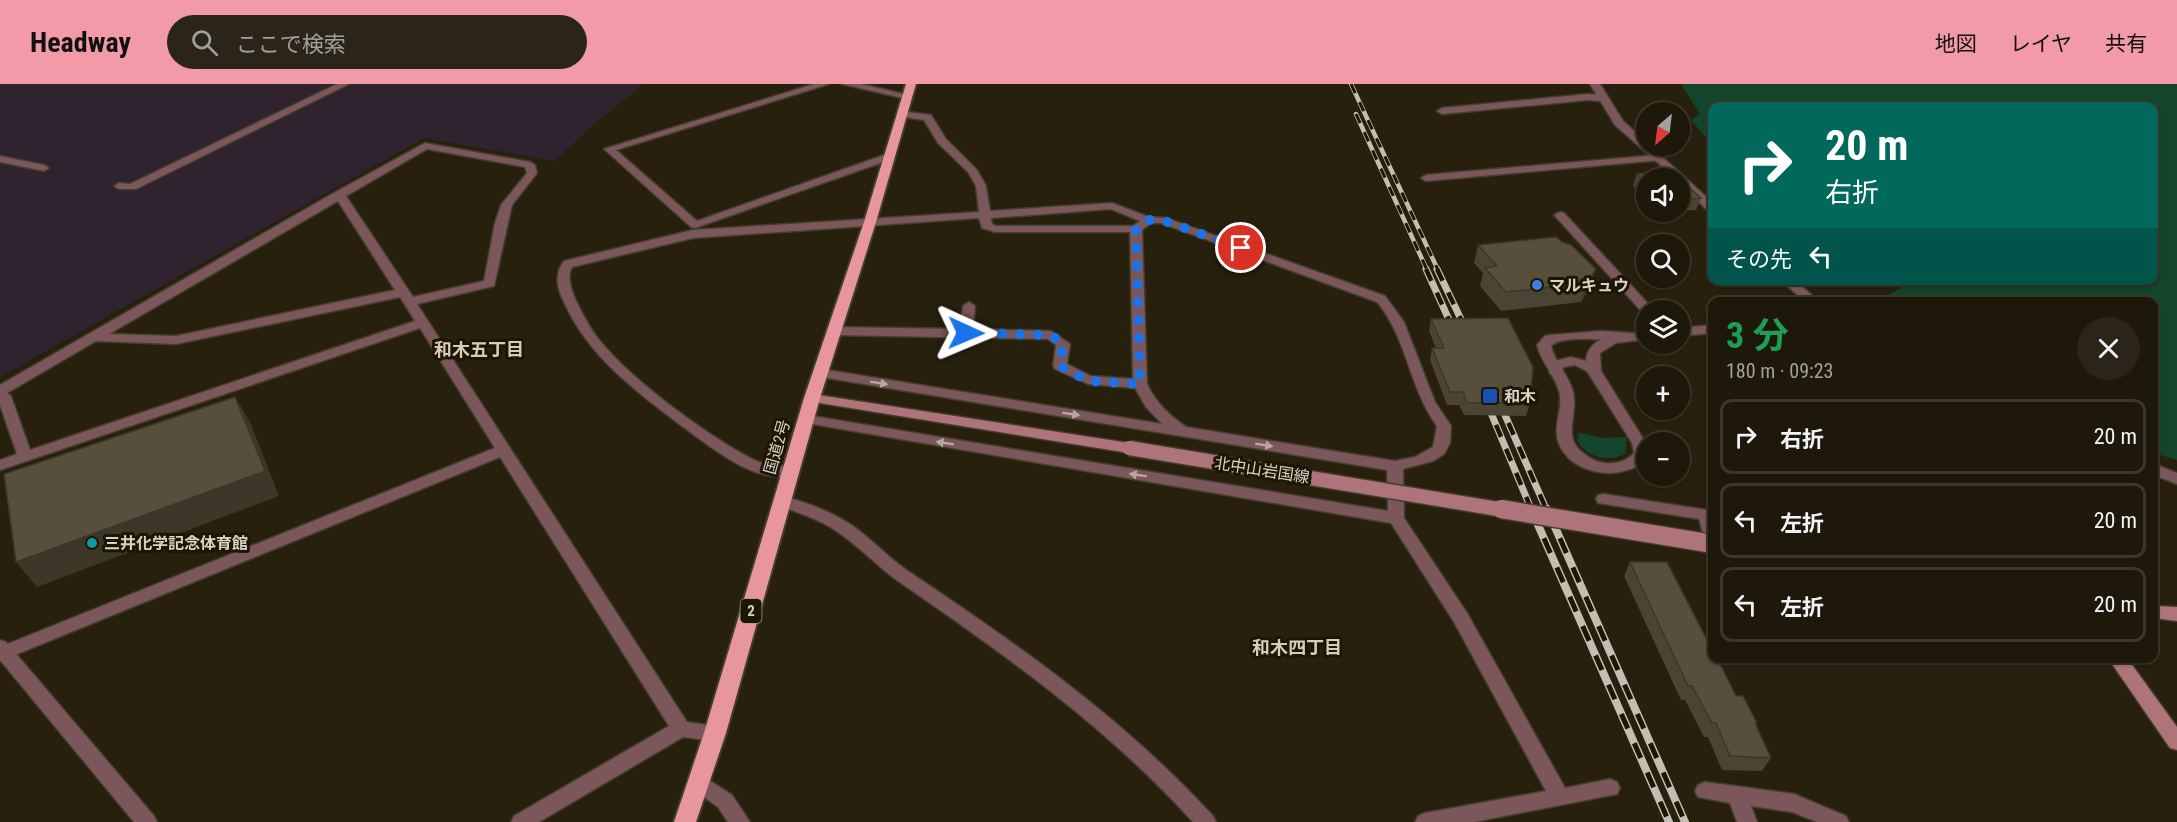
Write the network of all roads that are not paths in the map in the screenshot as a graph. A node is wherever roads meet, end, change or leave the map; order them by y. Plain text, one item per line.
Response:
1 (344, 84) edge
2 (824, 84) edge
3 (847, 84) edge
4 (1595, 84) edge
5 (909, 90) edge
6 (1602, 98) junction
7 (1442, 111) dead end
8 (900, 114) junction
9 (888, 156) junction
10 (1657, 158) junction
11 (0, 159) edge
12 (44, 168) dead end
13 (1426, 178) dead end
14 (119, 186) dead end
15 (336, 196) junction
16 (1708, 205) edge
17 (983, 214) junction
18 (1560, 215) dead end
19 (1148, 220) junction
20 (870, 222) junction
21 (1136, 229) junction
22 (1793, 285) edge
23 (406, 297) junction
24 (1807, 297) edge
25 (1639, 300) edge
26 (969, 306) dead end
27 (423, 323) junction
28 (1708, 329) edge
29 (835, 331) junction
30 (1690, 331) edge
31 (966, 333) junction
32 (1636, 336) edge
33 (94, 337) junction
34 (1636, 337) edge
35 (1594, 371) junction
36 (1556, 372) junction
37 (821, 373) junction
38 (1140, 384) junction
39 (0, 393) edge
40 (812, 398) junction
41 (806, 420) junction
42 (1182, 431) junction
43 (504, 450) junction
44 (25, 457) junction
45 (0, 465) edge
46 (1395, 465) junction
47 (2158, 471) edge
48 (791, 472) junction
49 (2177, 479) edge
50 (1604, 499) dead end
51 (782, 501) junction
52 (1708, 516) edge
53 (1396, 518) junction
54 (1708, 543) edge
55 (2158, 612) edge
56 (2177, 614) edge
57 (1, 651) edge
58 (2121, 663) edge
59 (681, 729) junction
60 (716, 733) junction
61 (2177, 742) edge
62 (698, 782) junction
63 (1610, 788) dead end
64 (1705, 791) dead end
65 (1559, 796) junction
66 (1738, 797) junction
67 (147, 822) edge
68 (521, 822) edge
69 (685, 822) edge
70 (740, 822) edge
71 (1206, 822) edge
72 (1425, 822) edge
73 (1748, 822) edge
74 (1839, 822) edge

1 - 14 street
2 - 9 street
3 - 5 street
4 - 6 street
5 - 8 highway, 国道2号 / 2
6 - 7 street
6 - 10 street
8 - 9 highway, 国道2号 / 2
8 - 17 street
9 - 20 highway, 国道2号 / 2
10 - 13 street
10 - 16 street
11 - 12 street
15 - 23 street
15 - 23 street
15 - 33 street
17 - 19 street
17 - 20 street
17 - 21 street
18 - 25 street
19 - 21 street
19 - 46 street
20 - 29 highway, 国道2号 / 2
20 - 48 street
21 - 38 street
22 - 24 street
23 - 27 street
23 - 33 street
26 - 31 street
27 - 43 street
27 - 44 street
28 - 30 street
29 - 31 street
29 - 37 highway, 国道2号 / 2
31 - 38 street
32 - 36 street
33 - 39 street
34 - 35 street
35 - 36 street
35 - 36 street
37 - 40 highway, 国道2号 / 2
37 -> 42 street
38 - 42 street
39 - 44 street
40 - 41 highway, 国道2号 / 2
40 - 54 main road, 北中山岩国線, bridge
41 - 48 highway, 国道2号 / 2
53 -> 41 street
42 -> 46 street
43 - 57 street
43 - 59 street
44 - 45 street
46 - 53 street
47 - 49 street
48 - 51 highway, 国道2号 / 2
50 - 52 street
51 - 60 highway, 国道2号 / 2
51 - 71 street
53 - 65 street
55 - 56 main road
57 - 67 street
58 - 61 main road
59 - 60 street
59 - 68 street
60 - 62 highway, 国道2号 / 2
62 - 69 highway, 国道2号 / 2
62 - 70 street
63 - 65 street
64 - 66 street
65 - 72 street
66 - 73 street
66 - 74 street

